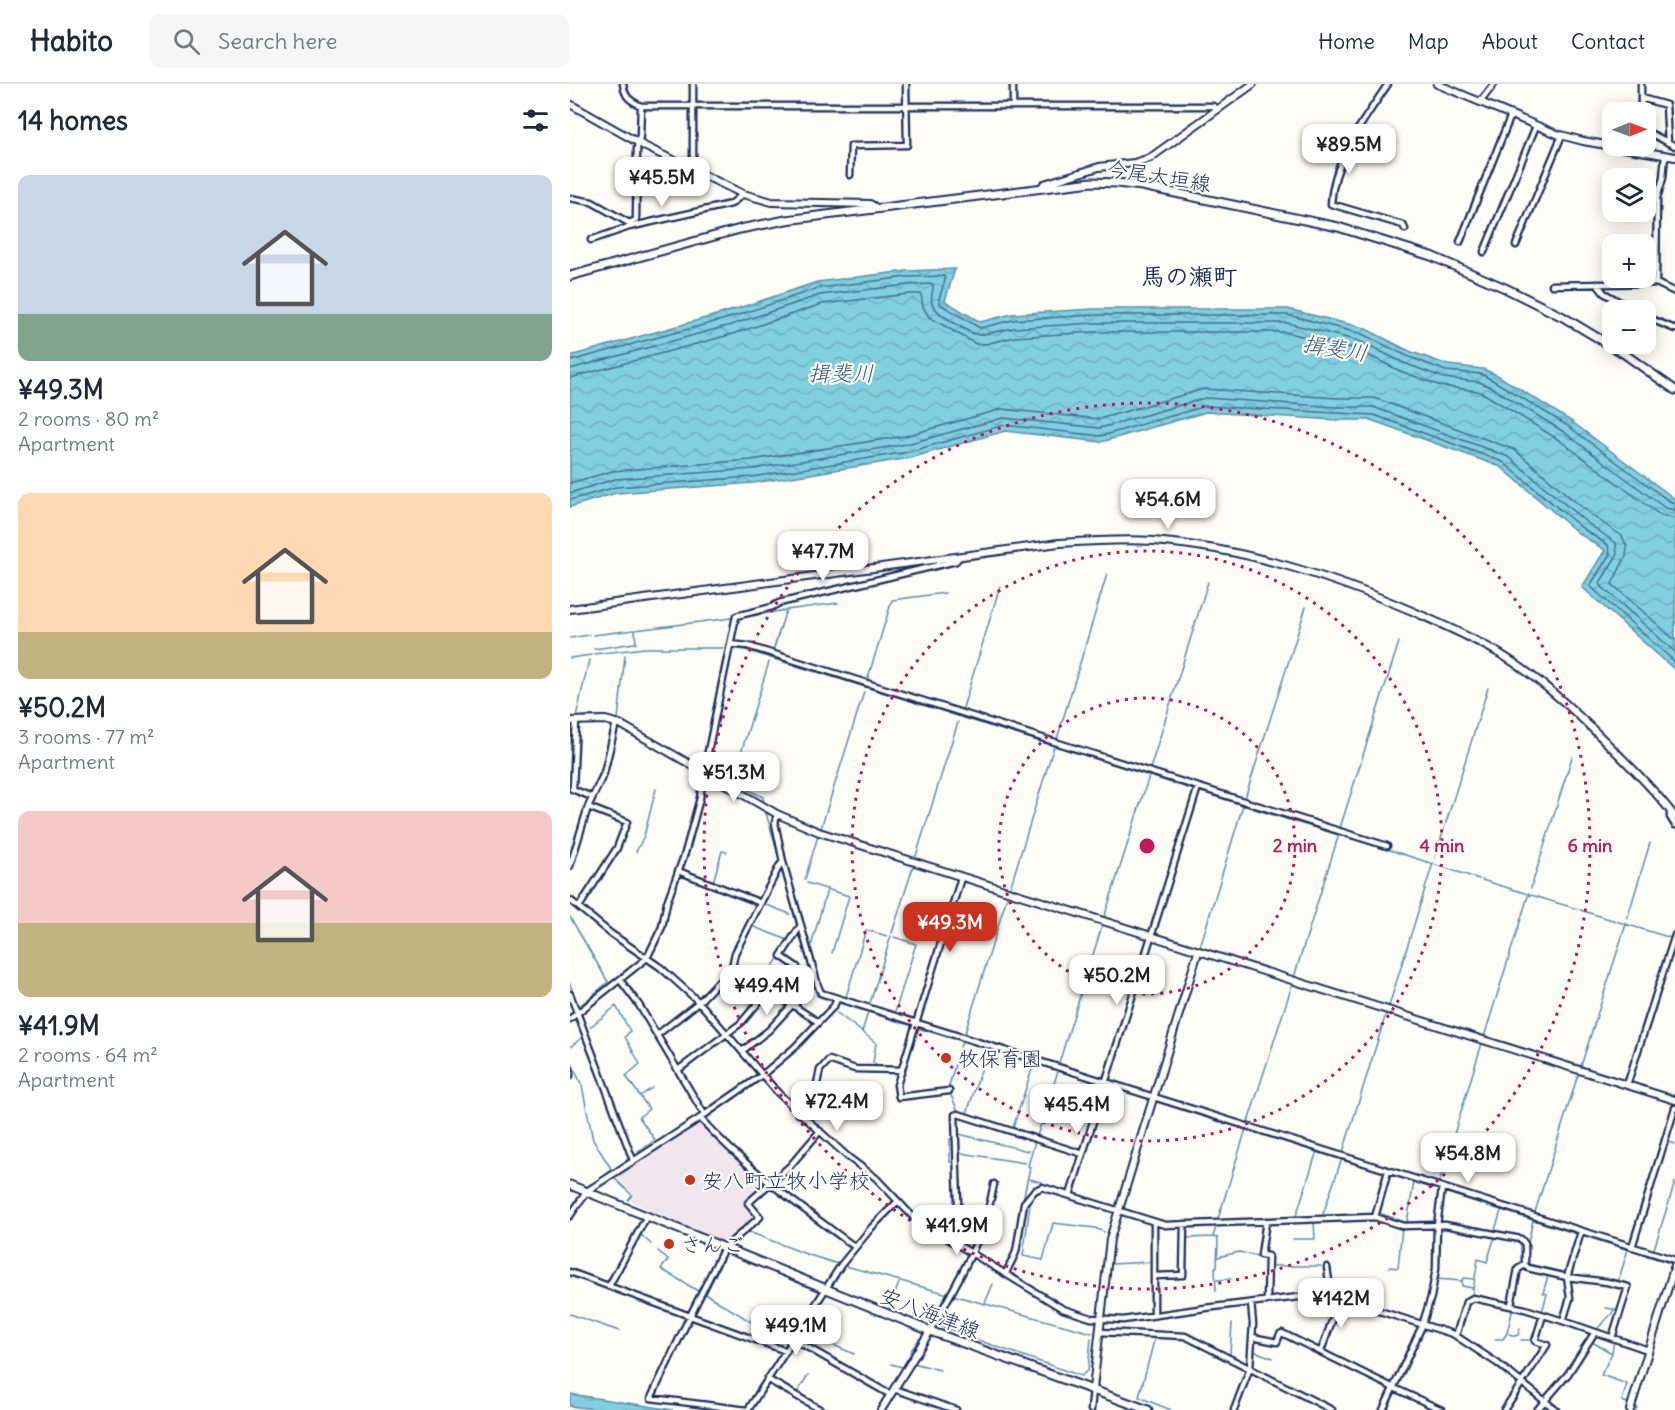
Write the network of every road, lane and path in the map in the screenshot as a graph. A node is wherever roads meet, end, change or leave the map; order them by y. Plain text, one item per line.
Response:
1 (624, 84) edge
2 (693, 84) edge
3 (906, 84) edge
4 (1012, 84) edge
5 (1253, 84) edge
6 (1388, 84) edge
7 (1437, 84) edge
8 (1494, 84) edge
9 (1641, 84) edge
10 (1641, 98) junction
11 (1480, 102) junction
12 (1641, 102) edge
13 (570, 104) edge
14 (693, 105) junction
15 (641, 106) junction
16 (907, 106) junction
17 (1013, 106) junction
18 (1218, 109) junction
19 (1511, 115) junction
20 (1536, 126) junction
21 (1562, 135) junction
22 (1656, 136) edge
23 (639, 143) junction
24 (1668, 143) junction
25 (1675, 146) edge
26 (1665, 155) junction
27 (1675, 157) edge
28 (693, 170) junction
29 (850, 175) dead end
30 (1041, 188) junction
31 (742, 194) junction
32 (570, 198) edge
33 (877, 208) junction
34 (1405, 228) dead end
35 (591, 240) dead end
36 (1460, 242) dead end
37 (1516, 244) dead end
38 (1484, 252) dead end
39 (570, 276) edge
40 (1656, 283) joint
41 (1597, 284) junction
42 (1602, 284) edge
43 (1552, 285) dead end
44 (1675, 292) edge
45 (1616, 300) edge
46 (1656, 320) edge
47 (1675, 329) edge
48 (1675, 390) edge
49 (960, 556) junction
50 (570, 609) edge
51 (730, 644) junction
52 (573, 721) edge
53 (616, 723) junction
54 (704, 771) junction
55 (1198, 787) junction
56 (572, 789) edge
57 (592, 797) junction
58 (588, 807) junction
59 (1670, 810) junction
60 (777, 814) junction
61 (1675, 816) edge
62 (1675, 825) edge
63 (1387, 846) dead end
64 (783, 862) junction
65 (570, 866) edge
66 (678, 872) junction
67 (961, 878) junction
68 (570, 900) edge
69 (761, 903) junction
70 (579, 907) junction
71 (801, 925) junction
72 (1675, 935) edge
73 (1150, 937) junction
74 (1198, 952) junction
75 (647, 958) junction
76 (620, 981) junction
77 (570, 994) edge
78 (837, 999) junction
79 (699, 1002) junction
80 (793, 1005) junction
81 (577, 1014) junction
82 (570, 1019) edge
83 (818, 1022) junction
84 (917, 1023) junction
85 (728, 1034) junction
86 (657, 1035) junction
87 (742, 1052) junction
88 (570, 1069) edge
89 (678, 1070) junction
90 (902, 1070) junction
91 (762, 1075) junction
92 (570, 1076) edge
93 (1105, 1082) junction
94 (1627, 1085) junction
95 (949, 1091) dead end
96 (1153, 1097) junction
97 (1675, 1100) edge
98 (1675, 1108) edge
99 (799, 1113) junction
100 (702, 1116) junction
101 (820, 1131) junction
102 (1083, 1154) junction
103 (633, 1160) junction
104 (1388, 1171) junction
105 (771, 1183) junction
106 (994, 1184) dead end
107 (570, 1185) edge
108 (1442, 1188) junction
109 (587, 1191) junction
110 (1070, 1195) junction
111 (898, 1201) junction
112 (1118, 1210) junction
113 (570, 1216) edge
114 (647, 1216) junction
115 (1375, 1217) junction
116 (1266, 1221) junction
117 (1154, 1222) junction
118 (1184, 1224) junction
119 (1437, 1225) junction
120 (1581, 1232) junction
121 (942, 1235) junction
122 (1632, 1246) junction
123 (855, 1247) junction
124 (724, 1248) junction
125 (972, 1253) junction
126 (1675, 1260) edge
127 (1525, 1265) junction
128 (1675, 1265) edge
129 (1327, 1267) dead end
130 (570, 1272) edge
131 (1006, 1273) junction
132 (1155, 1276) junction
133 (1567, 1277) junction
134 (609, 1286) junction
135 (824, 1290) junction
136 (1331, 1296) junction
137 (1340, 1299) junction
138 (1267, 1301) junction
139 (1251, 1303) junction
140 (1511, 1305) junction
141 (1154, 1314) junction
142 (1544, 1315) junction
143 (690, 1316) junction
144 (1100, 1319) junction
145 (1563, 1321) junction
146 (1422, 1326) junction
147 (930, 1331) junction
148 (1099, 1332) junction
149 (1595, 1332) junction
150 (1456, 1336) junction
151 (1252, 1337) junction
152 (1612, 1338) junction
153 (793, 1339) junction
154 (1648, 1350) junction
155 (786, 1351) junction
156 (1321, 1351) junction
157 (1250, 1368) junction
158 (767, 1379) junction
159 (1522, 1383) junction
160 (1394, 1388) junction
161 (1093, 1389) junction
162 (893, 1392) junction
163 (1545, 1401) junction
164 (748, 1410) edge
165 (820, 1410) edge
166 (881, 1410) edge
167 (956, 1410) edge
168 (1091, 1410) edge
169 (1148, 1410) edge
170 (1234, 1410) edge
171 (1332, 1410) edge
172 (1383, 1410) edge
173 (1442, 1410) edge
174 (1504, 1410) edge
175 (1537, 1410) edge
176 (1556, 1410) edge
177 (1630, 1410) edge

1 - 15 street
2 - 14 street
3 - 16 street
4 - 17 street
5 - 18 street
6 - 34 street
7 - 11 street
8 - 11 street
9 - 10 street
10 - 12 street
10 - 24 street
11 - 19 street
13 - 23 street
14 - 15 street
14 - 16 street
14 - 28 street
15 - 23 street
16 - 17 street
16 - 29 street
17 - 18 street
18 - 30 street
19 - 20 street
19 - 36 street
20 - 21 street
20 - 38 street
21 - 26 street
21 - 37 street
22 - 24 street
23 - 28 street
23 - 32 street
24 - 25 street
26 - 27 street
26 - 40 street
28 - 31 street
30 - 33 main road, 今尾大垣線
30 - 48 main road, 今尾大垣線
31 - 33 street
31 - 35 street
33 - 39 main road, 今尾大垣線
40 - 44 street
41 - 42 street
41 - 43 street
41 - 45 street
46 - 47 street
49 - 50 street
49 - 51 street
49 - 59 street
51 - 54 street
51 - 55 street
52 - 53 street
52 - 56 street
53 - 54 street
53 - 57 street
54 - 60 street
54 - 66 street
55 - 63 street
55 - 73 street
56 - 57 street
57 - 58 street
58 - 65 street
58 - 70 street
59 - 61 street
59 - 62 street
60 - 64 street
60 - 67 street
64 - 69 street
64 - 71 street
66 - 69 street
66 - 75 street
67 - 73 street
67 - 84 street
68 - 70 street
69 - 79 street
70 - 75 street
71 - 78 street
71 - 80 street
72 - 94 street
73 - 74 street
73 - 93 street
74 - 94 street
74 - 96 street
75 - 76 street
75 - 79 street
76 - 81 street
76 - 86 street
77 - 81 street
78 - 83 street
78 - 84 street
79 - 85 street
79 - 86 street
80 - 83 street
80 - 85 street
80 - 87 street
81 - 82 street
81 - 103 street
83 - 91 street
84 - 90 street
84 - 93 street
85 - 87 street
85 - 89 street
86 - 89 street
87 - 91 street
88 - 92 street
89 - 100 street
90 - 95 street
90 - 99 street
91 - 99 street
91 - 100 street
93 - 96 street
93 - 102 street
94 - 97 street
96 - 104 street
96 - 112 street
98 - 122 street
99 - 101 street
100 - 103 street
100 - 105 street
101 - 105 street
101 - 111 street
102 - 110 street
102 - 121 street
103 - 109 street
104 - 108 street
104 - 115 street
105 - 123 street
105 - 124 street
106 - 125 street
107 - 109 main road, 安八海津線
108 - 119 street
108 - 120 street
109 - 113 street
109 - 114 main road, 安八海津線
110 - 112 street
110 - 131 street
111 - 121 street
111 - 123 street
112 - 117 street
112 - 144 street
114 - 124 main road, 安八海津線
114 - 134 street
115 - 116 street
115 - 119 street
116 - 118 street
116 - 138 street
117 - 118 street
117 - 132 street
118 - 132 street
119 - 127 street
119 - 146 street
120 - 122 street
120 - 133 street
121 - 125 street
122 - 126 street
123 - 135 street
124 - 135 main road, 安八海津線
124 - 143 street
125 - 131 street
125 - 147 street
127 - 133 street
127 - 140 street
128 - 154 street
129 - 136 street
130 - 134 street
131 - 144 street
132 - 141 street
133 - 145 street
133 - 152 street
134 - 143 street
135 - 147 main road, 安八海津線
135 - 153 street
136 - 137 street
136 - 138 street
137 - 146 street
137 - 156 street
138 - 139 street
139 - 141 street
139 - 151 street
140 - 142 street
140 - 150 street
141 - 144 street
142 - 145 street
142 - 159 street
143 - 155 street
143 - 164 street
144 - 148 street
145 - 149 street
146 - 150 street
146 - 160 street
147 - 161 main road, 安八海津線
147 - 162 street
148 - 157 street
148 - 161 street
149 - 152 street
149 - 163 street
150 - 159 street
151 - 156 street
151 - 157 street
152 - 154 street
153 - 155 street
153 - 162 street
154 - 177 street
155 - 158 street
156 - 160 street
157 - 170 street
157 - 171 street
158 - 164 street
158 - 165 street
159 - 163 street
159 - 174 street
160 - 172 street
160 - 173 street
161 - 168 street
161 - 169 main road, 安八海津線
162 - 166 street
162 - 167 street
163 - 175 street
163 - 176 street

